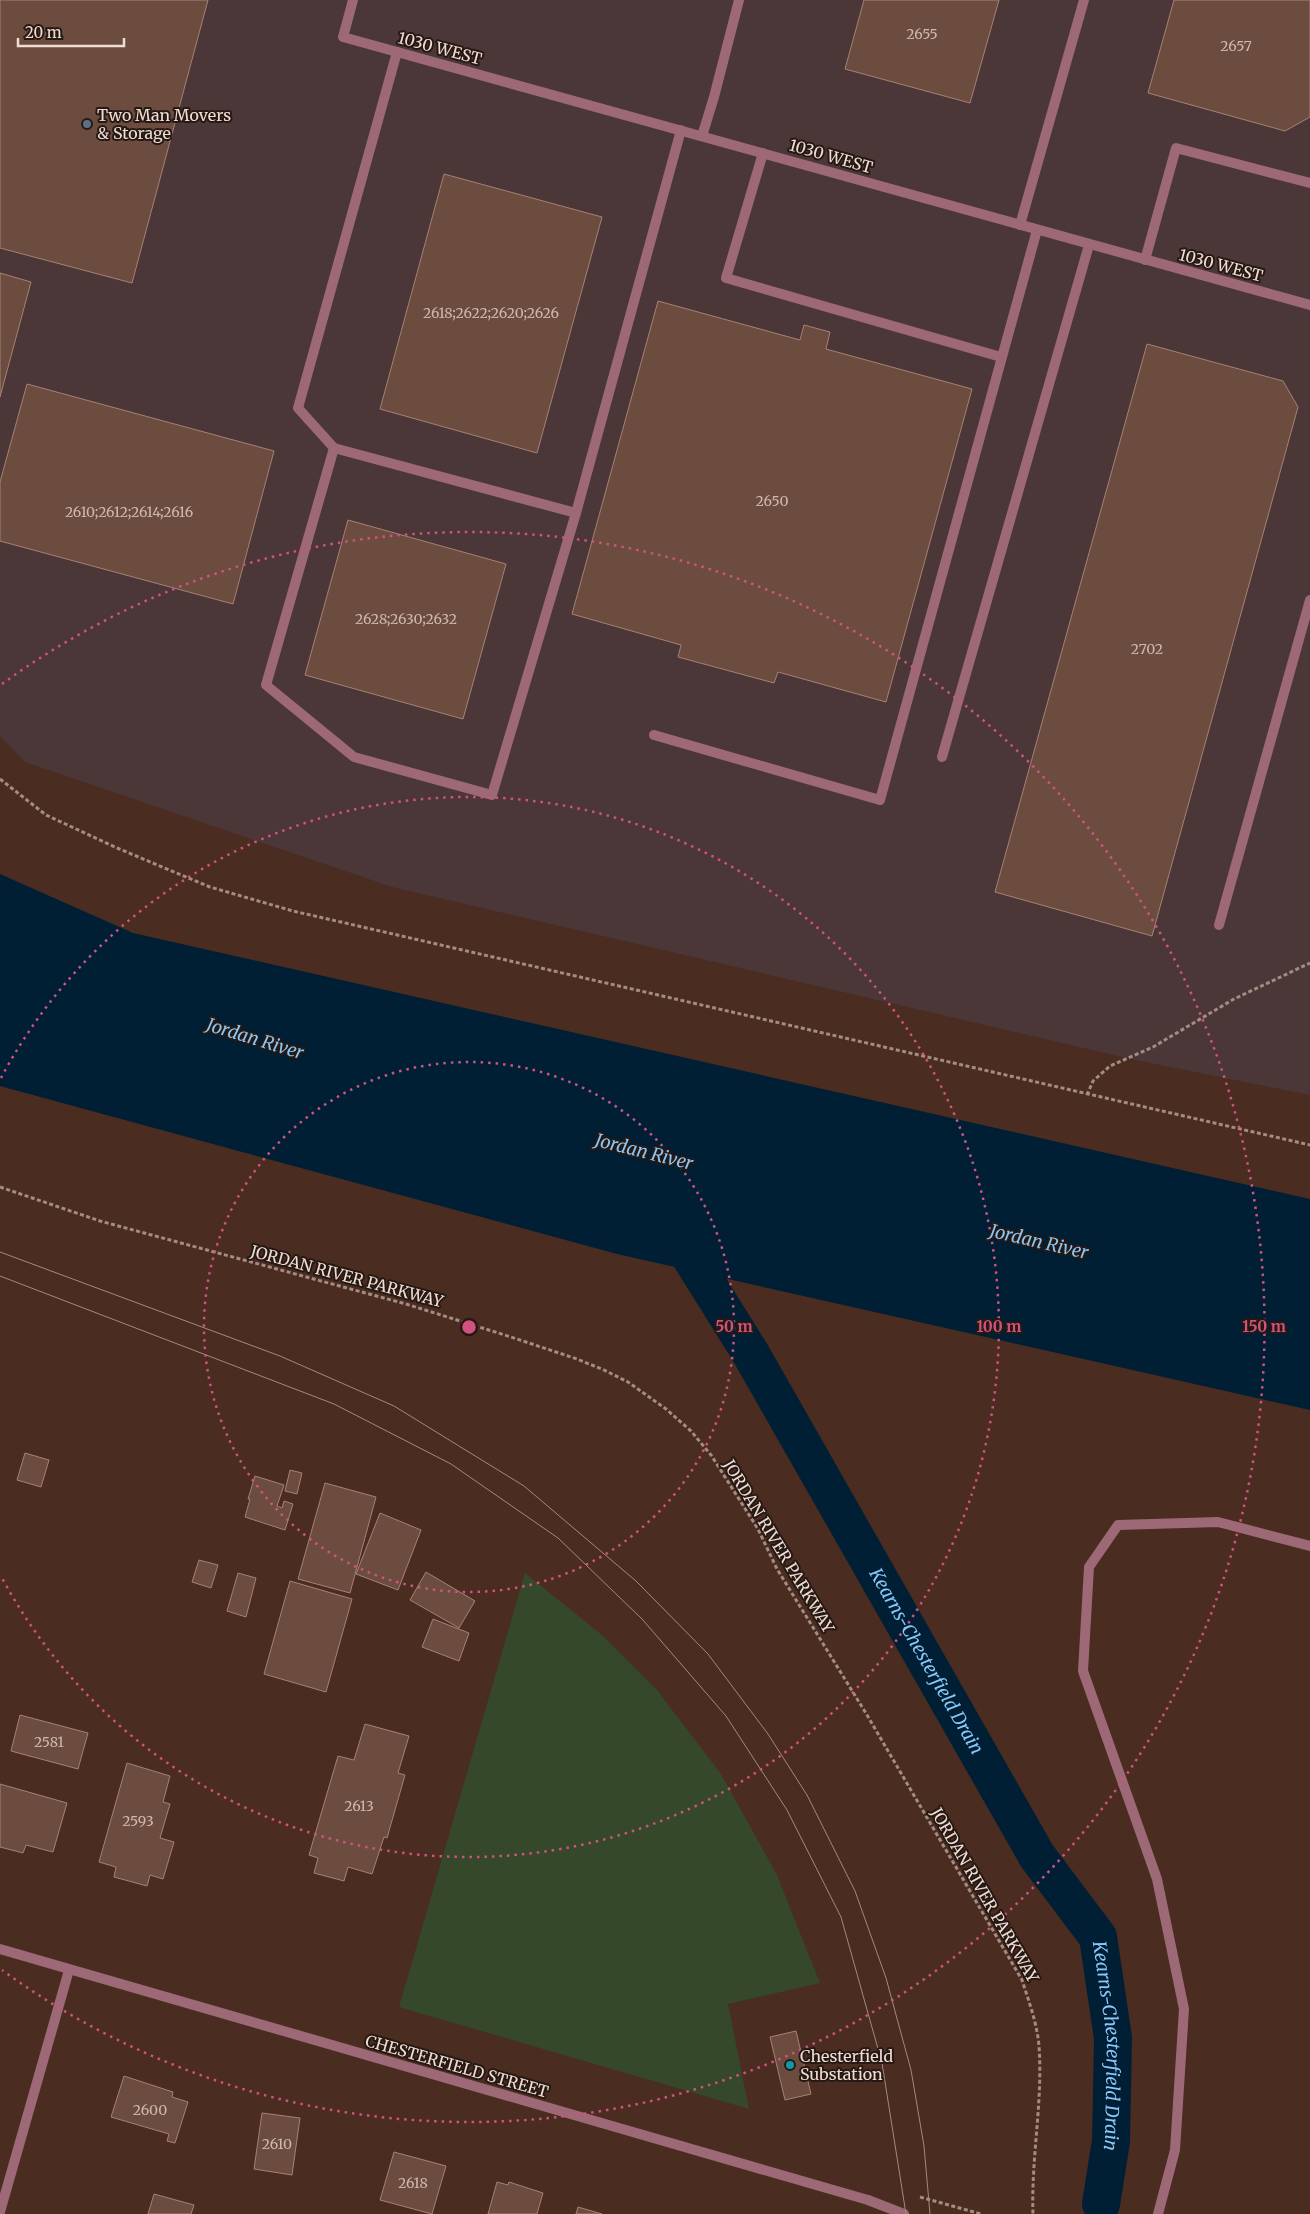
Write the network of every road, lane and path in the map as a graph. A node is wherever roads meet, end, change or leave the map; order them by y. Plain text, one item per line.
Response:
1 (353, 0) edge
2 (739, 0) edge
3 (1084, 0) edge
4 (398, 52) junction
5 (681, 130) junction
6 (702, 136) junction
7 (763, 153) junction
8 (1310, 183) edge
9 (1020, 225) junction
10 (1037, 230) junction
11 (1089, 245) junction
12 (1145, 260) junction
13 (1310, 305) edge
14 (1002, 358) junction
15 (334, 448) junction
16 (576, 513) junction
17 (1310, 600) edge
18 (654, 735) dead end
19 (942, 757) dead end
20 (0, 779) edge
21 (1219, 925) dead end
22 (1310, 963) edge
23 (1087, 1095) junction
24 (1310, 1145) edge
25 (0, 1186) edge
26 (1310, 1546) edge
27 (0, 1950) edge
28 (69, 1970) junction
29 (0, 2212) edge
30 (904, 2214) edge
31 (1033, 2214) edge
32 (1158, 2214) edge

1 - 4 street, 1030 WEST
2 - 6 street
3 - 9 street
4 - 5 street, 1030 WEST
4 - 15 street
5 - 6 street, 1030 WEST
5 - 16 street
6 - 7 street, 1030 WEST
7 - 9 street, 1030 WEST
7 - 14 street
8 - 12 street
9 - 10 street, 1030 WEST
10 - 11 street, 1030 WEST
10 - 14 street
11 - 12 street, 1030 WEST
11 - 19 street
12 - 13 street, 1030 WEST
14 - 18 street
15 - 16 street
15 - 16 street
17 - 21 street
20 - 23 path
22 - 23 path
23 - 24 path
25 - 31 path, JORDAN RIVER PARKWAY
26 - 32 street
27 - 28 street, CHESTERFIELD STREET
28 - 29 street
28 - 30 street, CHESTERFIELD STREET

